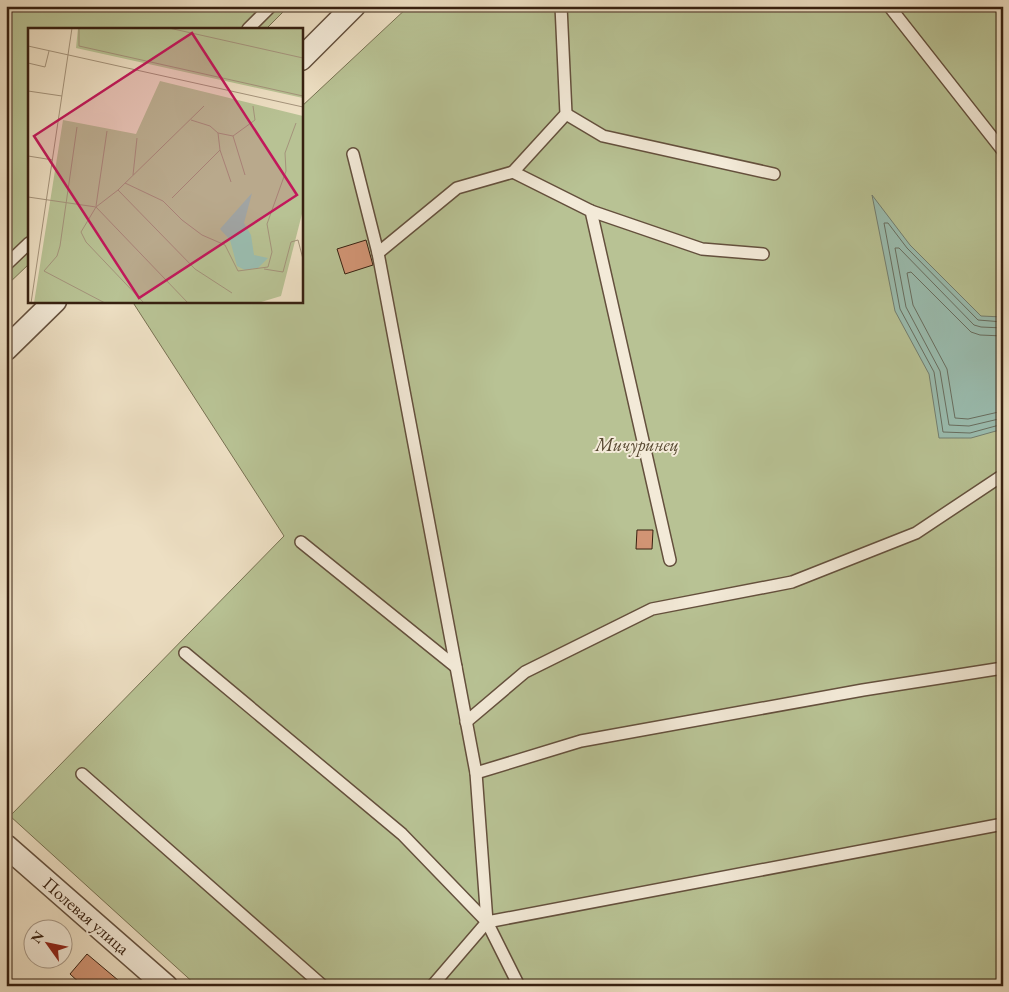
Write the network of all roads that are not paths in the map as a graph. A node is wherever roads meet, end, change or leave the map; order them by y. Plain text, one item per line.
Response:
1 (271, 6) edge
2 (354, 6) edge
3 (561, 6) edge
4 (888, 6) edge
5 (249, 28) edge
6 (302, 57) edge
7 (566, 114) junction
8 (1003, 151) edge
9 (353, 154) dead end
10 (513, 172) junction
11 (774, 174) dead end
12 (591, 211) junction
13 (28, 244) edge
14 (378, 253) junction
15 (763, 254) dead end
16 (6, 265) edge
17 (54, 302) edge
18 (6, 349) edge
19 (1003, 475) edge
20 (301, 542) dead end
21 (670, 560) dead end
22 (185, 653) dead end
23 (456, 667) junction
24 (1003, 668) edge
25 (466, 722) junction
26 (476, 773) junction
27 (82, 774) dead end
28 (1003, 824) edge
29 (6, 846) edge
30 (487, 922) junction
31 (157, 983) edge
32 (323, 986) edge
33 (432, 986) edge
34 (520, 986) edge

1 - 5 lane
2 - 6 street
3 - 7 lane
4 - 8 lane
7 - 10 lane
7 - 11 lane
9 - 14 lane
10 - 12 lane
10 - 14 lane
12 - 15 lane
12 - 21 lane
13 - 16 lane
14 - 23 lane
17 - 18 street
19 - 25 lane
20 - 23 lane
22 - 30 lane
23 - 25 lane
24 - 26 lane
25 - 26 lane
26 - 30 lane
27 - 32 lane
28 - 30 lane
29 - 31 street, Полевая улица
30 - 33 lane
30 - 34 lane

